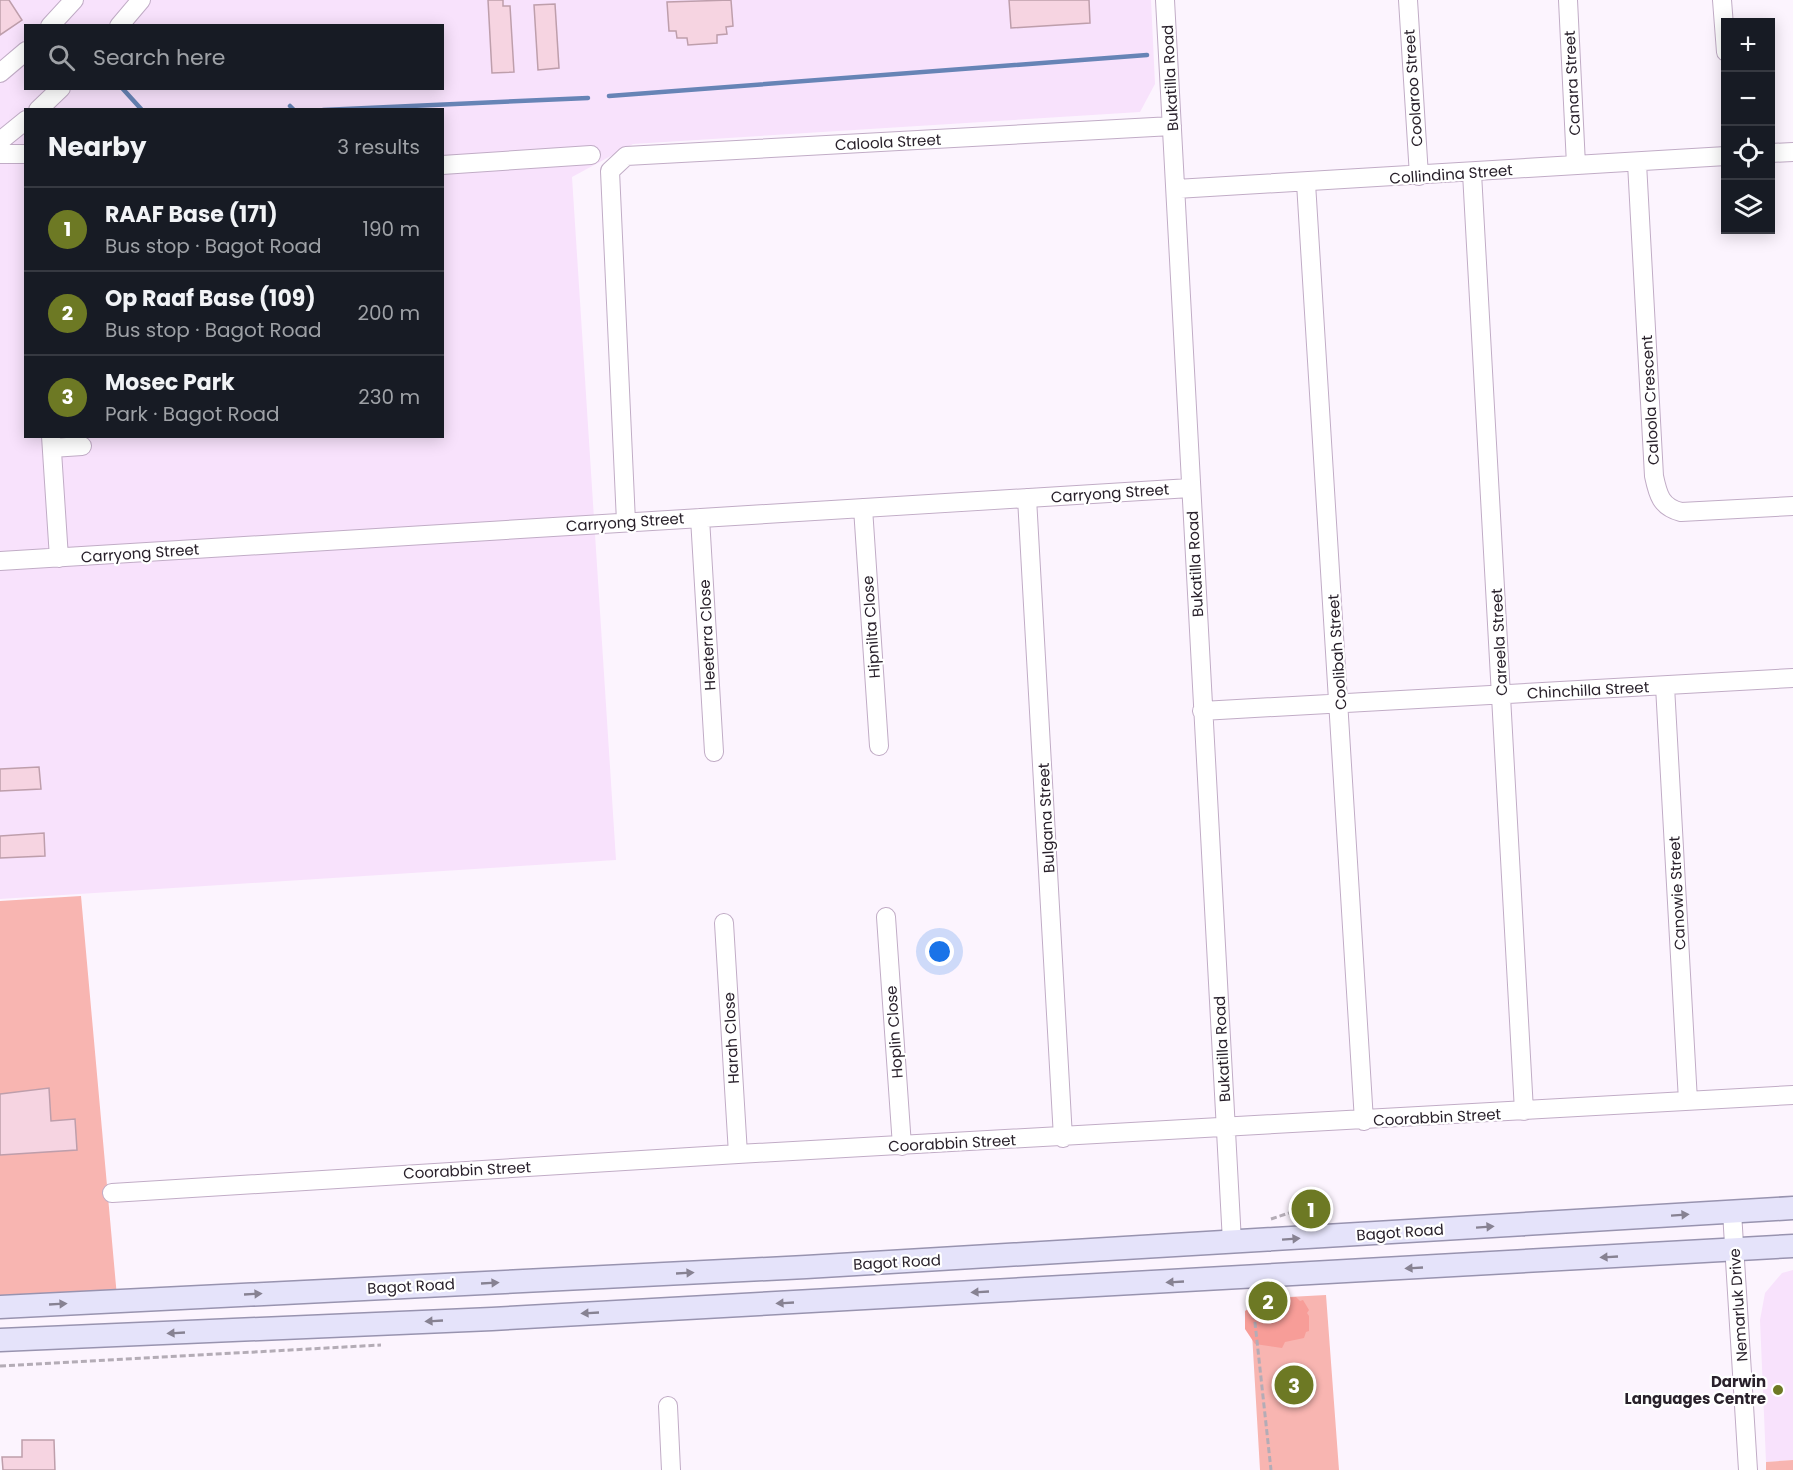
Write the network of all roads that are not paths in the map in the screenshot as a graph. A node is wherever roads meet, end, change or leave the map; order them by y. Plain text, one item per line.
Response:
1 (74, 0) edge
2 (141, 0) edge
3 (1165, 0) edge
4 (1408, 0) edge
5 (1568, 0) edge
6 (1722, 0) edge
7 (1723, 18) edge
8 (52, 24) edge
9 (121, 24) edge
10 (24, 53) edge
11 (0, 73) edge
12 (60, 90) edge
13 (61, 90) edge
14 (40, 108) edge
15 (53, 108) edge
16 (24, 122) edge
17 (1172, 126) junction
18 (0, 141) edge
19 (1793, 152) edge
20 (1775, 153) edge
21 (0, 154) edge
22 (24, 154) edge
23 (591, 155) dead end
24 (1721, 156) edge
25 (1637, 163) junction
26 (444, 165) edge
27 (1576, 165) junction
28 (1472, 173) junction
29 (1419, 176) junction
30 (1306, 183) junction
31 (1176, 189) junction
32 (51, 442) edge
33 (82, 446) dead end
34 (1190, 488) junction
35 (1027, 498) junction
36 (1793, 506) edge
37 (863, 508) junction
38 (700, 518) junction
39 (626, 522) junction
40 (59, 558) junction
41 (0, 561) edge
42 (1793, 678) edge
43 (1665, 686) junction
44 (1502, 694) junction
45 (1340, 704) junction
46 (1202, 711) junction
47 (879, 746) dead end
48 (714, 752) dead end
49 (886, 917) dead end
50 (724, 923) dead end
51 (1793, 1095) edge
52 (1688, 1101) junction
53 (1524, 1111) junction
54 (1364, 1121) junction
55 (1226, 1127) junction
56 (1063, 1137) junction
57 (902, 1146) junction
58 (738, 1154) junction
59 (112, 1193) dead end
60 (1793, 1208) edge
61 (1732, 1212) junction
62 (1232, 1242) junction
63 (1793, 1246) edge
64 (1734, 1250) junction
65 (0, 1307) edge
66 (0, 1340) edge
67 (668, 1406) dead end
68 (671, 1470) edge
69 (1749, 1470) edge

1 - 8 street
2 - 9 street
3 - 17 street, Bukatilla Road
4 - 29 street, Coolaroo Street
5 - 27 street, Canara Street
6 - 7 street
10 - 11 street
12 - 14 street
13 - 15 street
16 - 18 street
17 - 31 street, Bukatilla Road
17 - 39 street, Caloola Street
19 - 20 street
21 - 22 street
23 - 26 street
24 - 25 street, Collindina Street
25 - 27 street, Collindina Street
25 - 36 street, Caloola Crescent
27 - 28 street, Collindina Street
28 - 29 street, Collindina Street
28 - 44 street, Careela Street
29 - 30 street, Collindina Street
30 - 31 street, Collindina Street
30 - 45 street, Coolibah Street
31 - 34 street, Bukatilla Road
32 - 33 street
32 - 40 street
34 - 35 street, Carryong Street
34 - 46 street, Bukatilla Road
35 - 37 street, Carryong Street
35 - 56 street, Bulgana Street
37 - 38 street, Carryong Street
37 - 47 street, Hipnilta Close
38 - 39 street, Carryong Street
38 - 48 street, Heeterra Close
39 - 40 street, Carryong Street
40 - 41 street, Carryong Street
42 - 43 street, Chinchilla Street
43 - 44 street, Chinchilla Street
43 - 52 street, Canowie Street
44 - 45 street, Chinchilla Street
44 - 53 street, Careela Street
45 - 46 street, Chinchilla Street
45 - 54 street, Coolibah Street
46 - 55 street, Bukatilla Road
49 - 57 street, Hoplin Close
50 - 58 street, Harah Close
51 - 52 street, Coorabbin Street
52 - 53 street, Coorabbin Street
53 - 54 street, Coorabbin Street
54 - 55 street, Coorabbin Street
55 - 56 street, Coorabbin Street
55 - 62 street, Bukatilla Road
56 - 57 street, Coorabbin Street
57 - 58 street, Coorabbin Street
58 - 59 street, Coorabbin Street
60 - 61 main road, Bagot Road
62 -> 61 main road, Bagot Road
61 - 64 street, Nemarluk Drive
65 -> 62 main road, Bagot Road
63 - 64 main road
64 -> 66 main road
64 - 69 street, Nemarluk Drive
67 - 68 street

